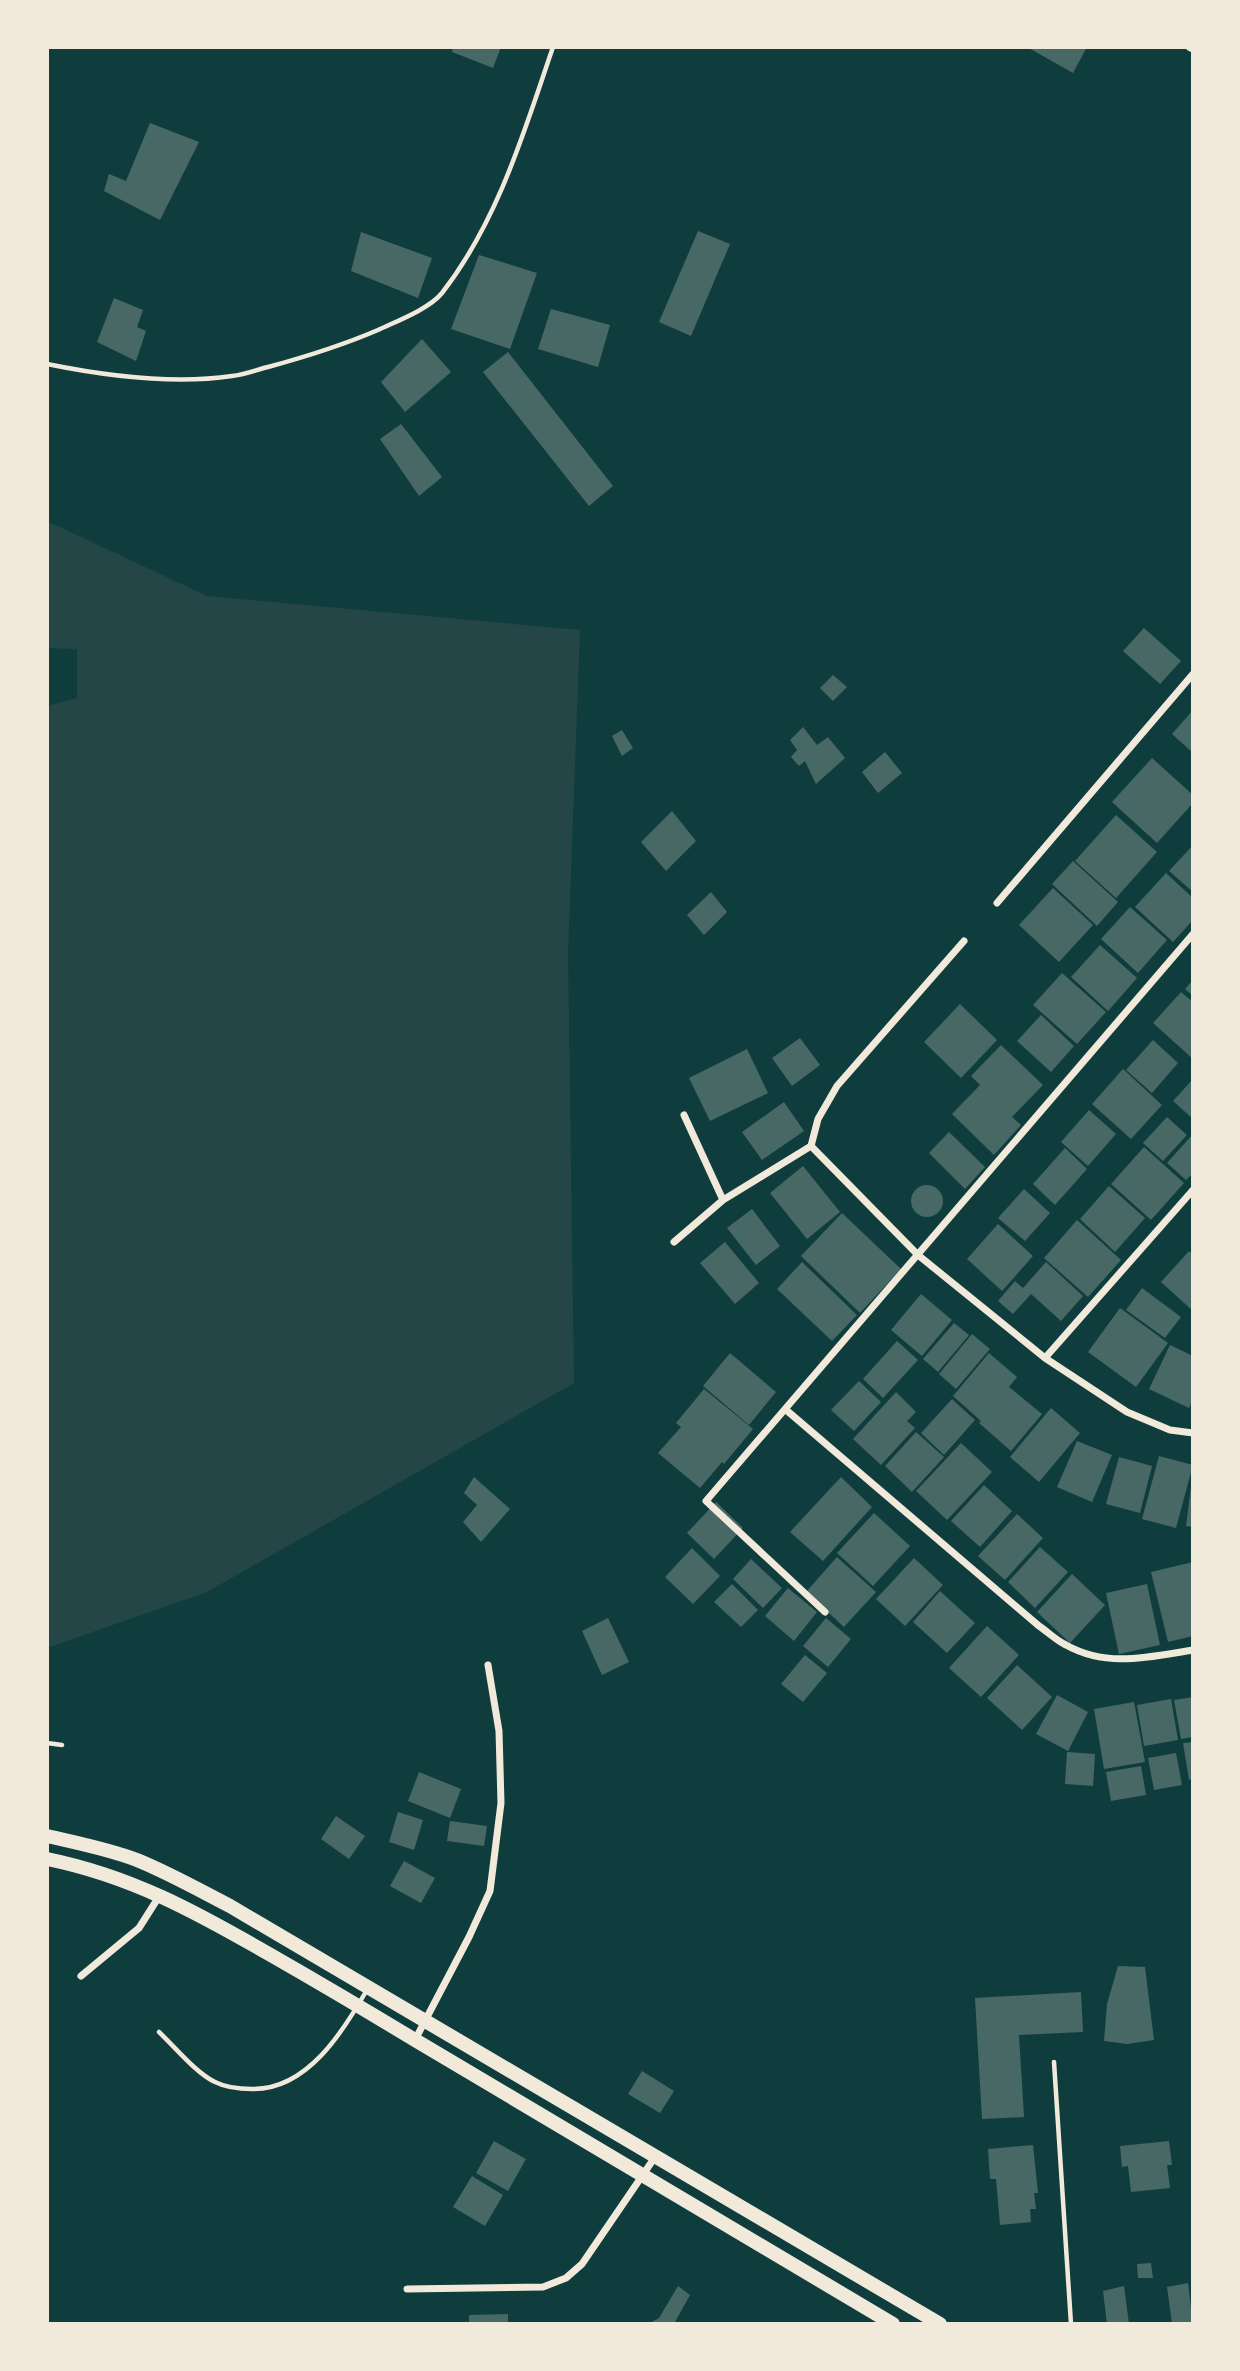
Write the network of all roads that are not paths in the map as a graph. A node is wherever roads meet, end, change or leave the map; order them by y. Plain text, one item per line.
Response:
1 (553, 47) edge
2 (47, 364) edge
3 (1193, 674) edge
4 (997, 903) dead end
5 (1193, 934) edge
6 (964, 941) dead end
7 (684, 1115) dead end
8 (811, 1146) junction
9 (1193, 1190) edge
10 (723, 1200) junction
11 (674, 1241) dead end
12 (918, 1255) junction
13 (1045, 1357) junction
14 (785, 1409) junction
15 (1193, 1433) edge
16 (825, 1612) dead end
17 (1193, 1650) edge
18 (488, 1665) dead end
19 (47, 1743) edge
20 (62, 1745) dead end
21 (47, 1836) edge
22 (47, 1859) edge
23 (160, 1895) junction
24 (81, 1976) dead end
25 (369, 1986) junction
26 (358, 2006) junction
27 (426, 2020) junction
28 (159, 2032) dead end
29 (415, 2040) junction
30 (1054, 2062) dead end
31 (655, 2157) junction
32 (643, 2175) junction
33 (407, 2289) dead end
34 (893, 2324) edge
35 (940, 2324) edge
36 (1071, 2324) edge

1 - 2 lane
3 - 4 street
5 - 12 street
6 - 8 street
7 - 10 street
8 - 10 street
8 - 12 street
9 - 13 street
10 - 11 street
12 - 13 street
12 - 14 street
13 - 15 street
14 - 16 street
14 - 17 street
18 - 27 street
19 - 20 lane
21 - 25 highway
22 - 23 highway
23 - 24 street
23 - 26 highway
25 - 26 lane
25 - 27 highway
26 - 28 lane
26 - 29 highway
27 - 29 street
27 - 31 highway
29 - 32 highway
30 - 36 lane
31 - 32 street
31 - 35 highway
32 - 33 street
32 - 34 highway

